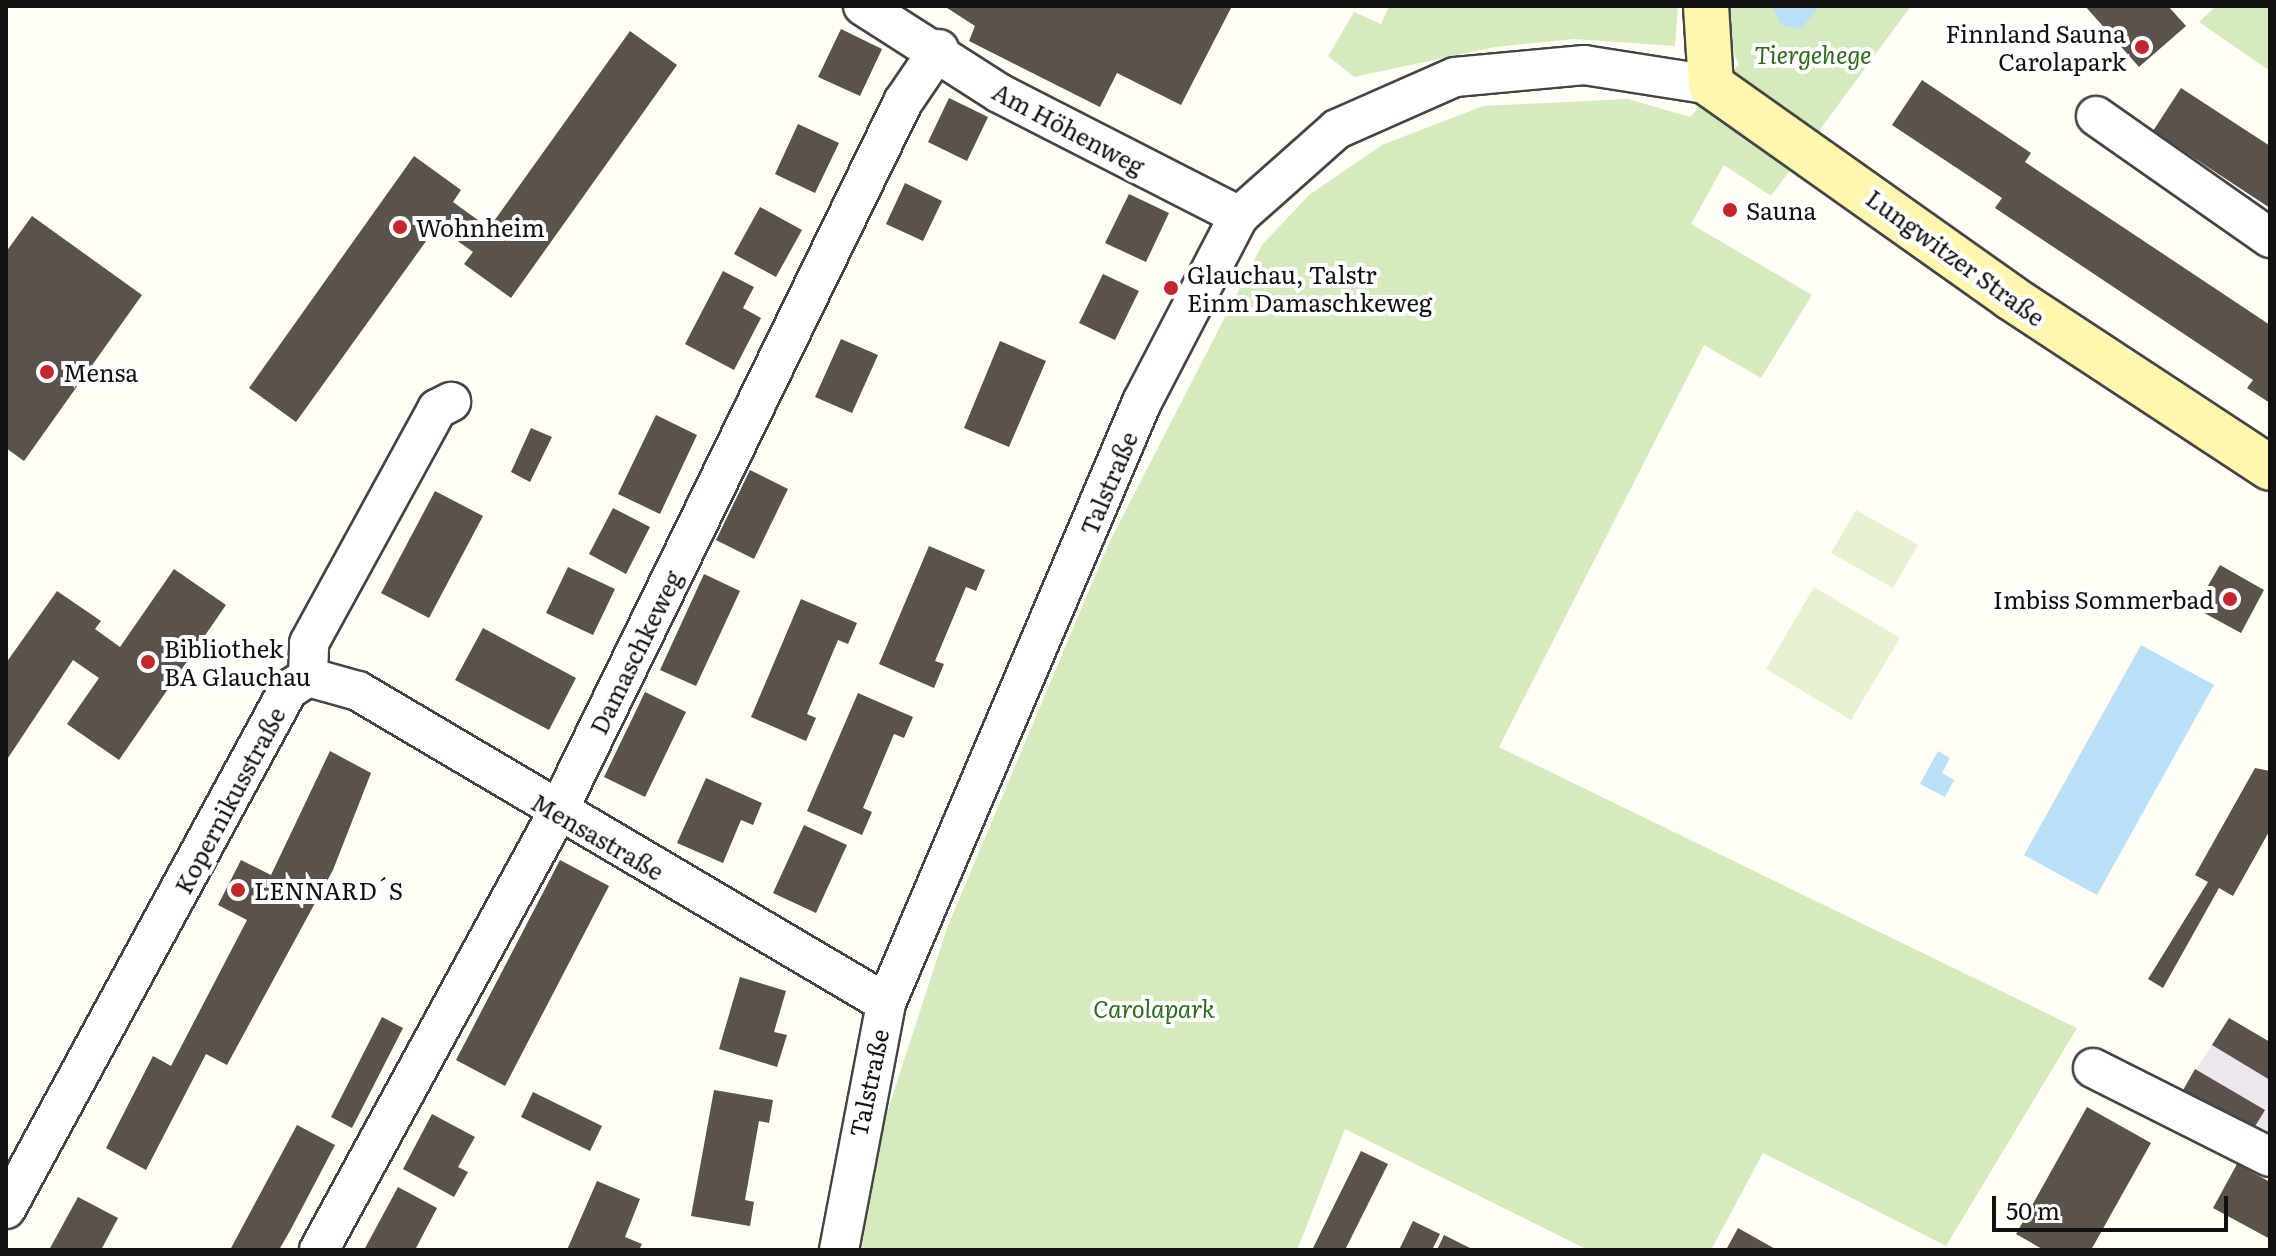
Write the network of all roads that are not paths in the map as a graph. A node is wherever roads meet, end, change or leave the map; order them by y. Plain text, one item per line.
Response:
1 (863, 6) edge
2 (1706, 6) edge
3 (939, 49) junction
4 (1711, 85) junction
5 (2096, 116) dead end
6 (1239, 216) junction
7 (2270, 238) edge
8 (451, 402) dead end
9 (2270, 468) edge
10 (308, 677) junction
11 (557, 813) junction
12 (886, 1003) junction
13 (2093, 1068) dead end
14 (2270, 1157) edge
15 (6, 1209) edge
16 (319, 1250) edge
17 (839, 1250) edge

1 - 3 street, Am Höhenweg
2 - 4 street
3 - 6 street, Am Höhenweg
3 - 11 street, Damaschkeweg
4 - 6 street, Talstraße
4 - 9 street, Lungwitzer Straße
5 - 7 street
6 - 12 street, Talstraße
8 - 10 street
10 - 11 street, Mensastraße
10 - 15 street, Kopernikusstraße
11 - 12 street, Mensastraße
11 - 16 street, Damaschkeweg
12 - 17 street, Talstraße
13 - 14 street

